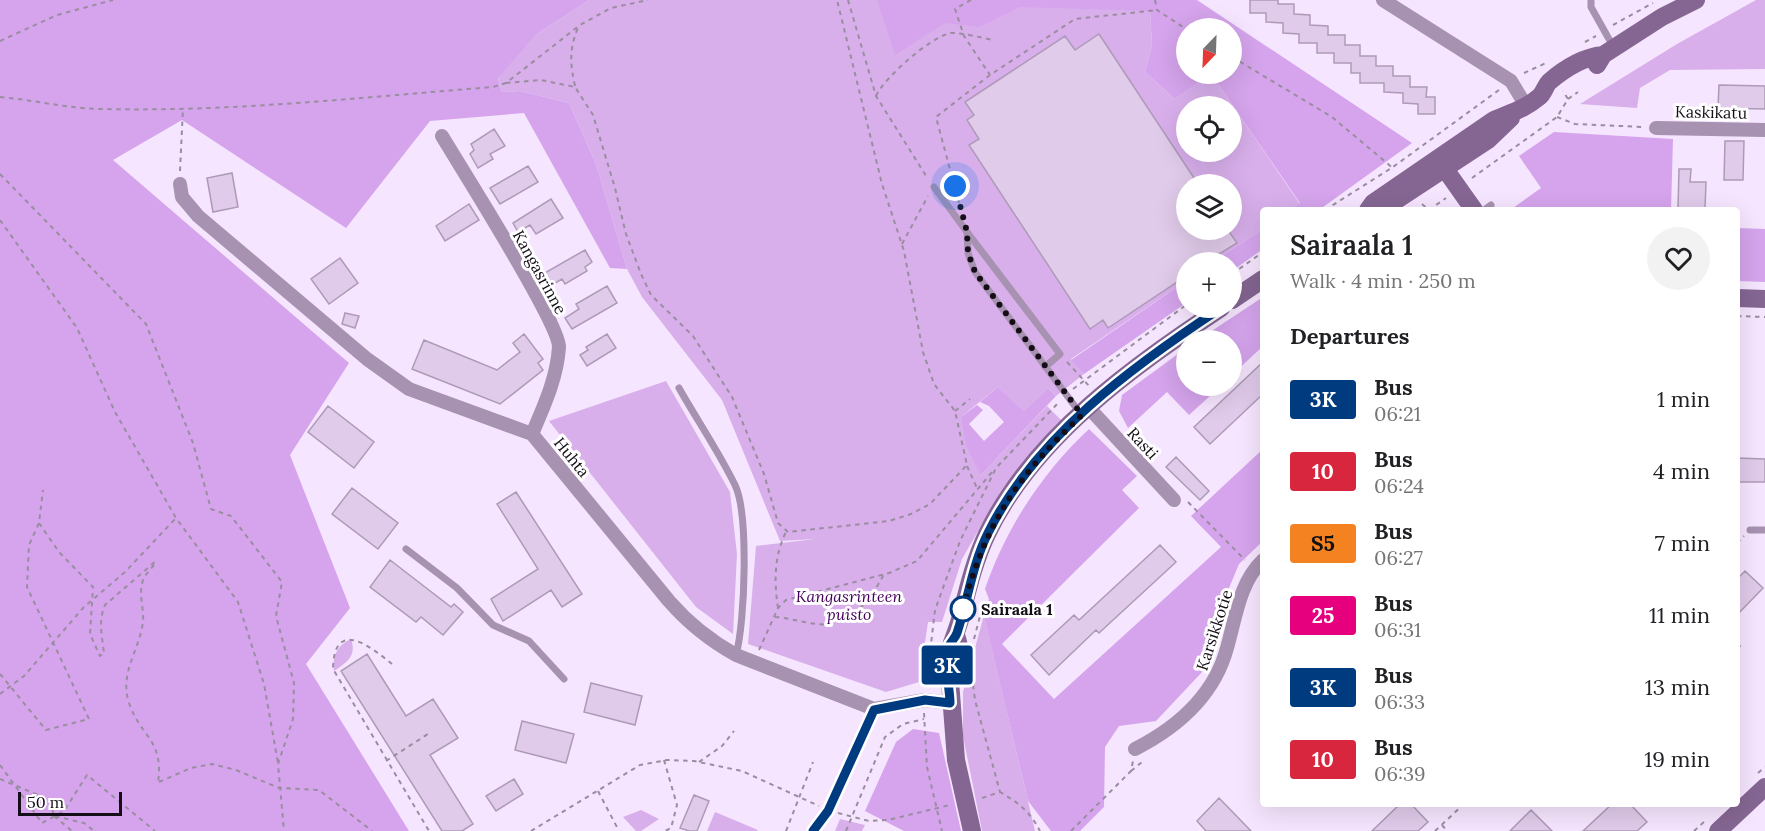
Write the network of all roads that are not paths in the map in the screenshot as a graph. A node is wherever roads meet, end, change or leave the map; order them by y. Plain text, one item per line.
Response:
1 (1383, 0) edge
2 (1591, 0) edge
3 (1696, 0) edge
4 (1608, 51) junction
5 (1527, 105) junction
6 (1656, 128) road end
7 (1765, 130) edge
8 (442, 136) dead end
9 (1437, 169) junction
10 (180, 184) road end
11 (934, 187) road end
12 (1455, 191) junction
13 (1370, 207) edge
14 (1385, 207) edge
15 (1463, 207) edge
16 (1481, 207) edge
17 (967, 232) junction
18 (1260, 281) edge
19 (1242, 293) edge
20 (1740, 298) edge
21 (1765, 299) edge
22 (1206, 318) edge
23 (1045, 367) junction
24 (679, 388) dead end
25 (1085, 411) junction
26 (532, 434) junction
27 (1174, 500) dead end
28 (1750, 530) dead end
29 (1765, 530) edge
30 (406, 549) dead end
31 (1260, 563) edge
32 (735, 655) junction
33 (564, 679) dead end
34 (950, 703) junction
35 (874, 710) junction
36 (1135, 749) road end
37 (1765, 787) edge
38 (813, 831) edge
39 (972, 831) edge
40 (1718, 831) edge

1 - 5 street
2 - 4 lane
3 - 4 main road
4 - 5 main road
5 - 9 main road
6 - 7 street, Kaskikatu
8 - 26 street, Kangasrinne
9 - 12 main road
9 - 13 main road
9 - 14 main road
10 - 26 street, Huhta
11 - 17 lane
12 - 15 main road
12 - 16 main road
17 - 23 lane
17 - 23 lane
18 - 19 main road
20 - 21 main road
22 - 25 main road
23 - 25 lane
24 - 32 lane
25 - 27 street, Rasti
25 - 34 main road
26 - 32 street, Huhta
28 - 29 lane
30 - 33 lane
31 - 36 street, Karsikkotie
32 - 35 street, Huhta
34 - 35 street
34 - 39 main road
35 - 38 lane
37 - 40 main road

